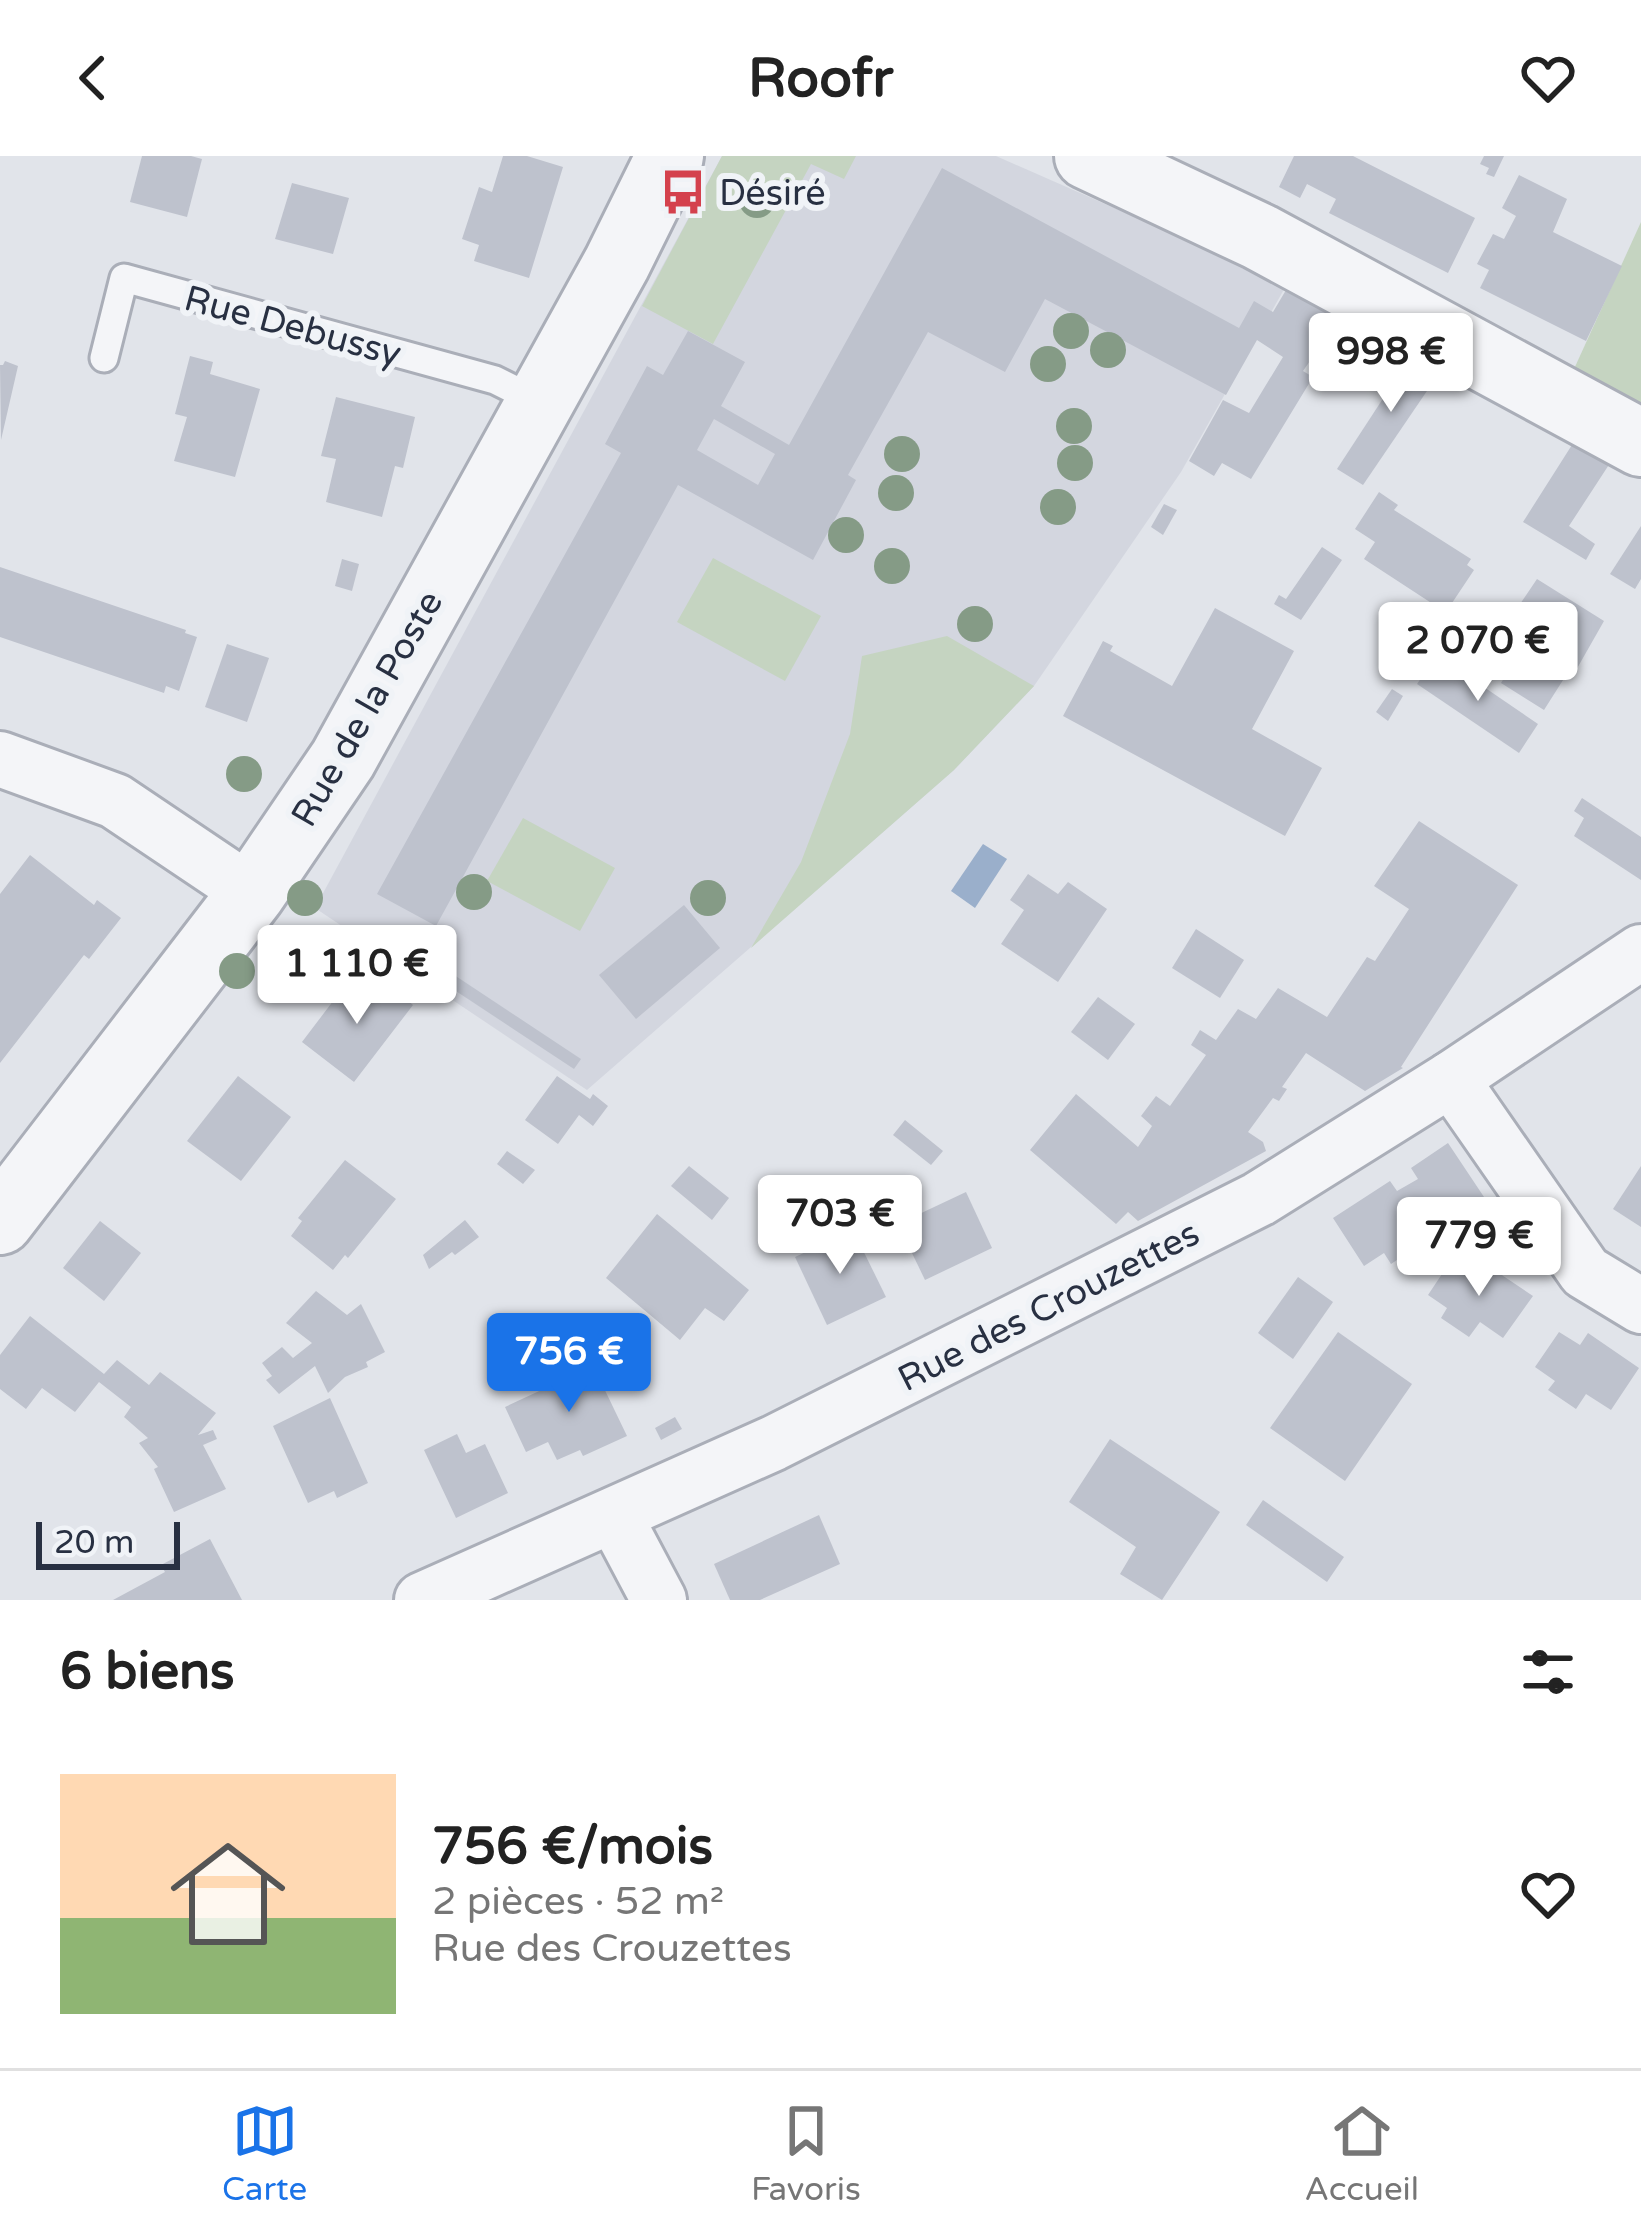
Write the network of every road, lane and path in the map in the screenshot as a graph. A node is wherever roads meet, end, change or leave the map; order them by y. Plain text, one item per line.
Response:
1 (670, 156) edge
2 (1088, 156) edge
3 (104, 358) dead end
4 (539, 402) junction
5 (1641, 442) edge
6 (0, 759) edge
7 (252, 893) junction
8 (1641, 952) edge
9 (1451, 1079) junction
10 (0, 1222) edge
11 (1641, 1306) edge
12 (614, 1515) junction
13 (422, 1600) edge
14 (658, 1600) edge

1 - 4 street, Rue de la Poste
2 - 5 street
3 - 4 lane, Rue Debussy
4 - 7 street, Rue de la Poste
6 - 7 street
7 - 10 street, Rue de la Poste
8 - 9 street, Rue des Crouzettes
9 - 11 street
9 - 12 street, Rue des Crouzettes
12 - 13 street, Rue des Crouzettes
12 - 14 street

